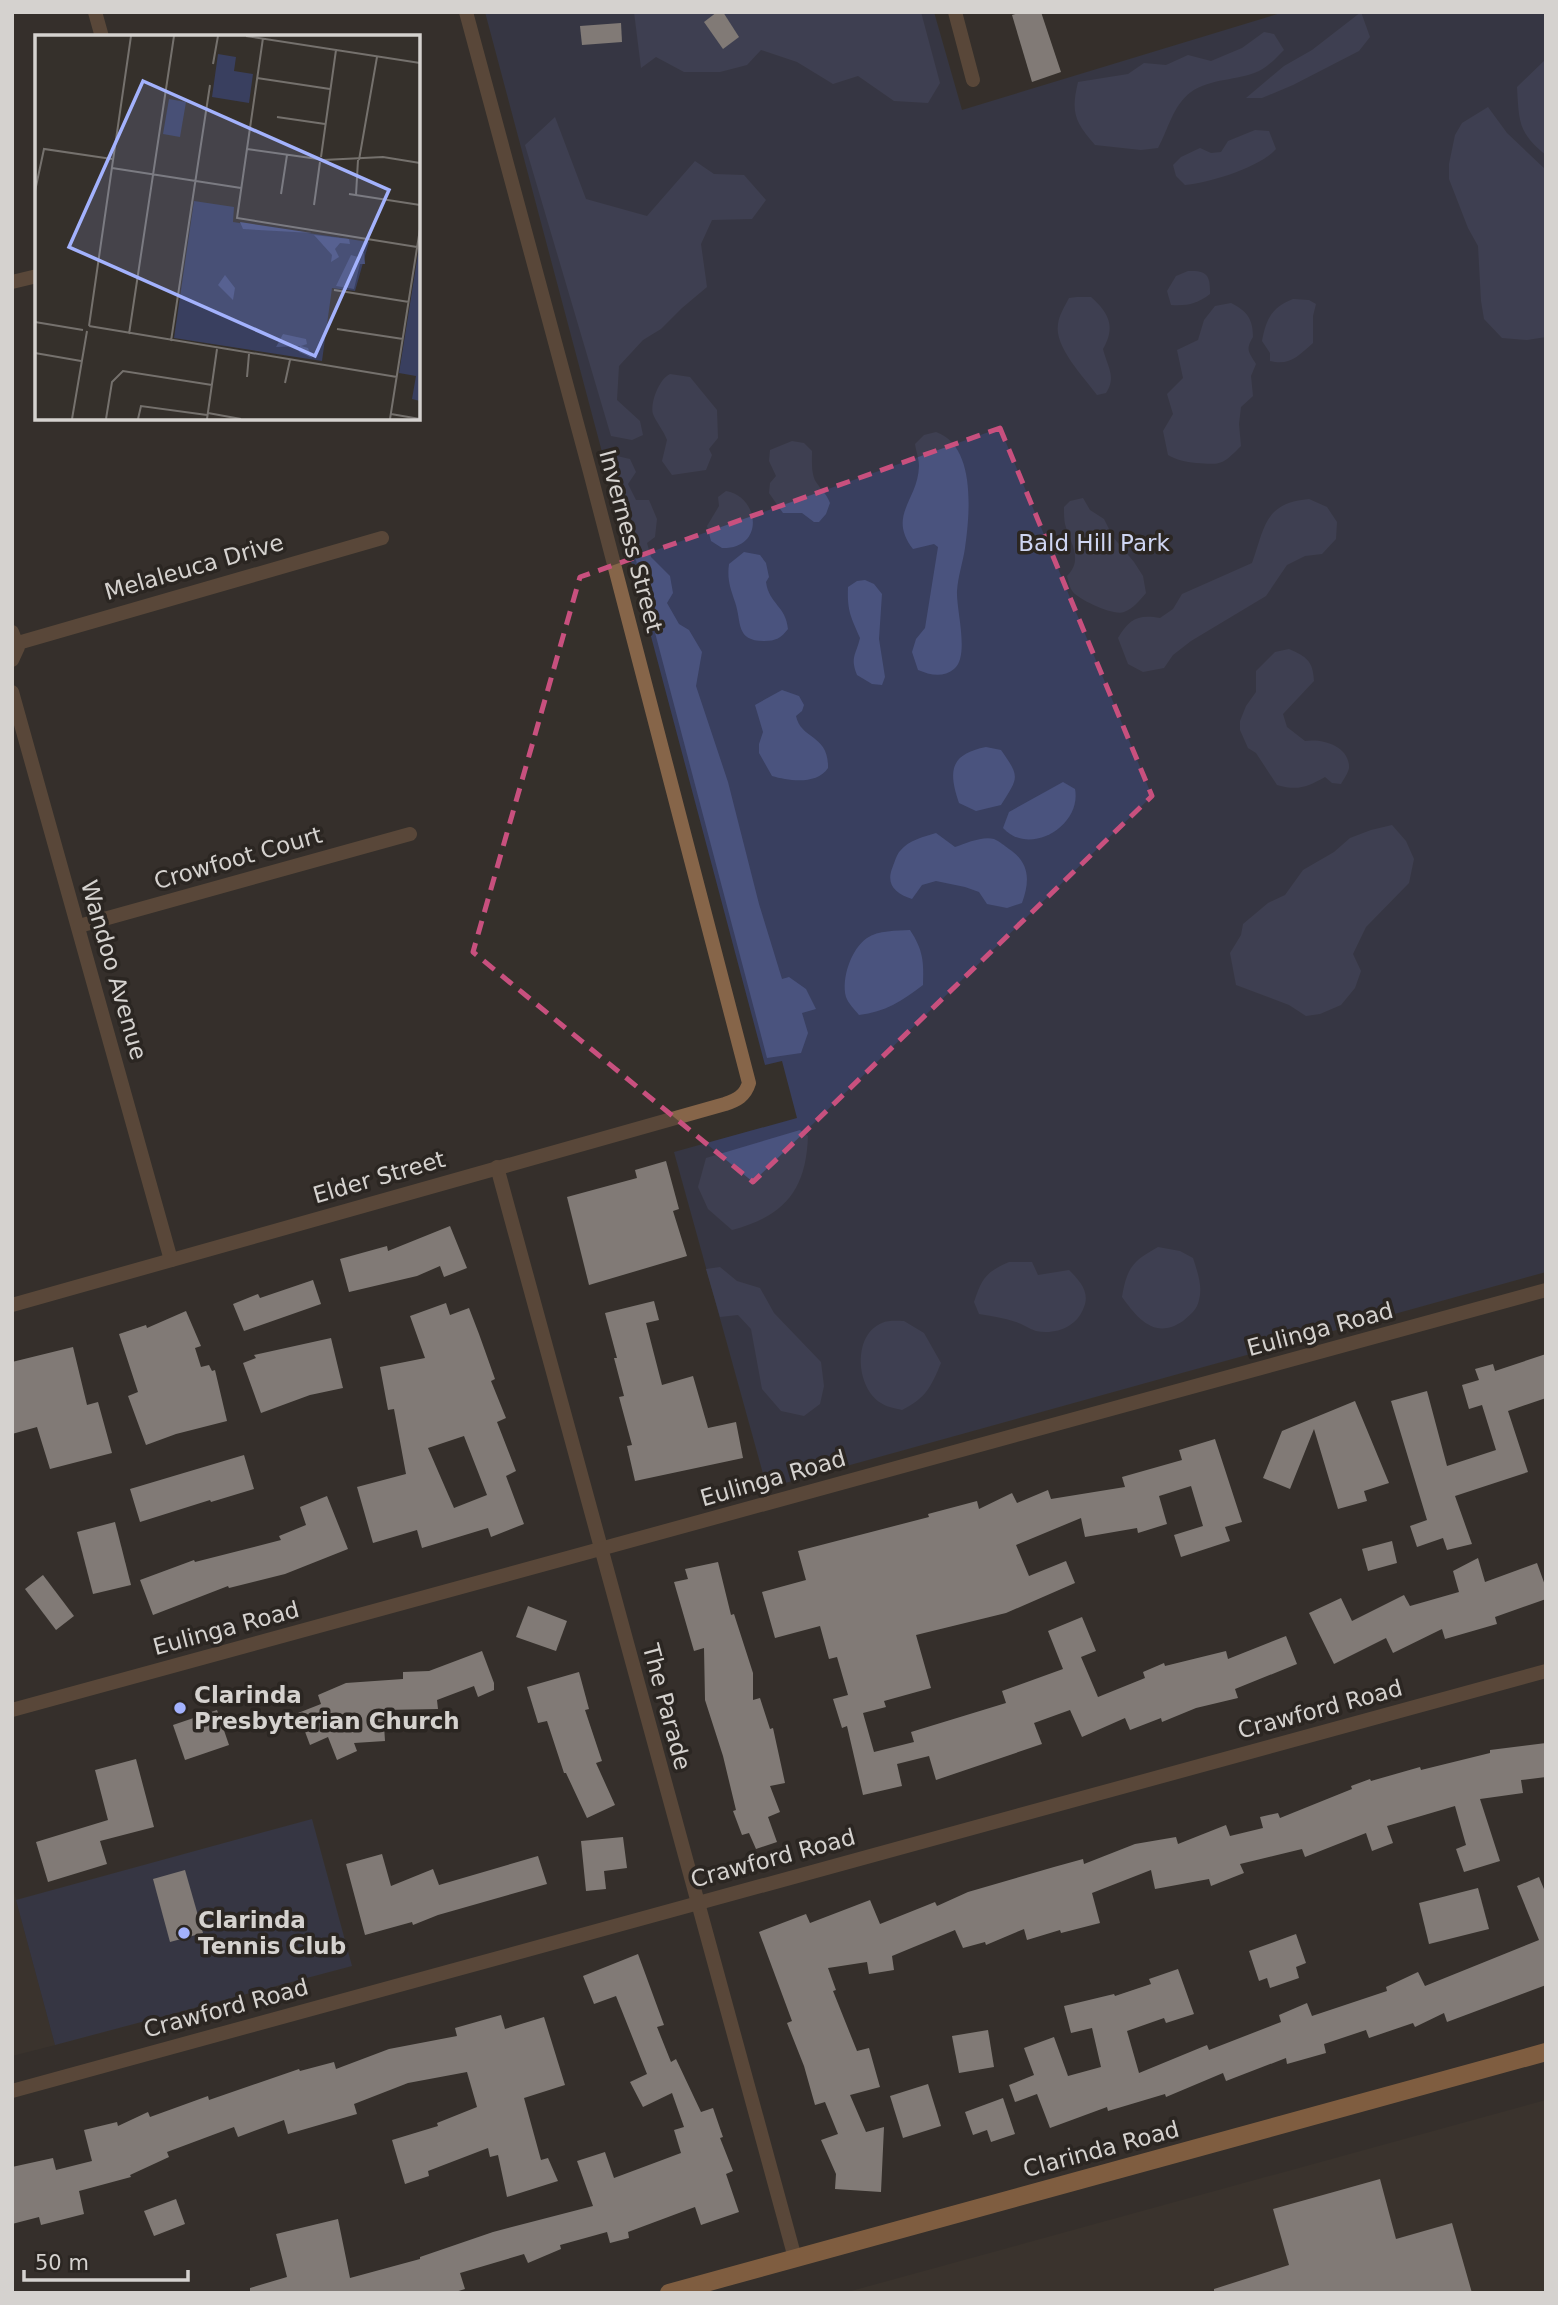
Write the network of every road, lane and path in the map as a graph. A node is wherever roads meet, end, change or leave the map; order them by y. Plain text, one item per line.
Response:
1 (95, 12) edge
2 (466, 12) edge
3 (955, 12) edge
4 (101, 35) edge
5 (973, 80) dead end
6 (35, 276) edge
7 (12, 282) edge
8 (382, 538) dead end
9 (15, 637) edge
10 (12, 660) edge
11 (12, 692) edge
12 (410, 834) dead end
13 (79, 926) junction
14 (749, 1083) joint
15 (497, 1167) junction
16 (171, 1260) junction
17 (1546, 1290) edge
18 (12, 1304) edge
19 (600, 1549) junction
20 (1546, 1671) edge
21 (12, 1710) edge
22 (696, 1903) junction
23 (1546, 2052) edge
24 (12, 2091) edge
25 (795, 2258) junction
26 (726, 2285) edge
27 (669, 2293) edge

1 - 4 street
2 - 14 street, Inverness Street
3 - 5 street
6 - 7 street
8 - 9 street, Melaleuca Drive
9 - 10 street
11 - 13 street, Wandoo Avenue
12 - 13 street, Crowfoot Court
13 - 16 street, Wandoo Avenue
14 - 15 street, Elder Street
15 - 16 street, Elder Street
15 - 19 street, The Parade
16 - 18 street, Elder Street
17 - 19 street, Eulinga Road
19 - 21 street, Eulinga Road
19 - 22 street, The Parade
20 - 22 street, Crawford Road
22 - 24 street, Crawford Road
22 - 25 street, The Parade
23 - 25 main road, Clarinda Road
25 - 26 main road, Clarinda Road
26 - 27 main road, Clarinda Road

